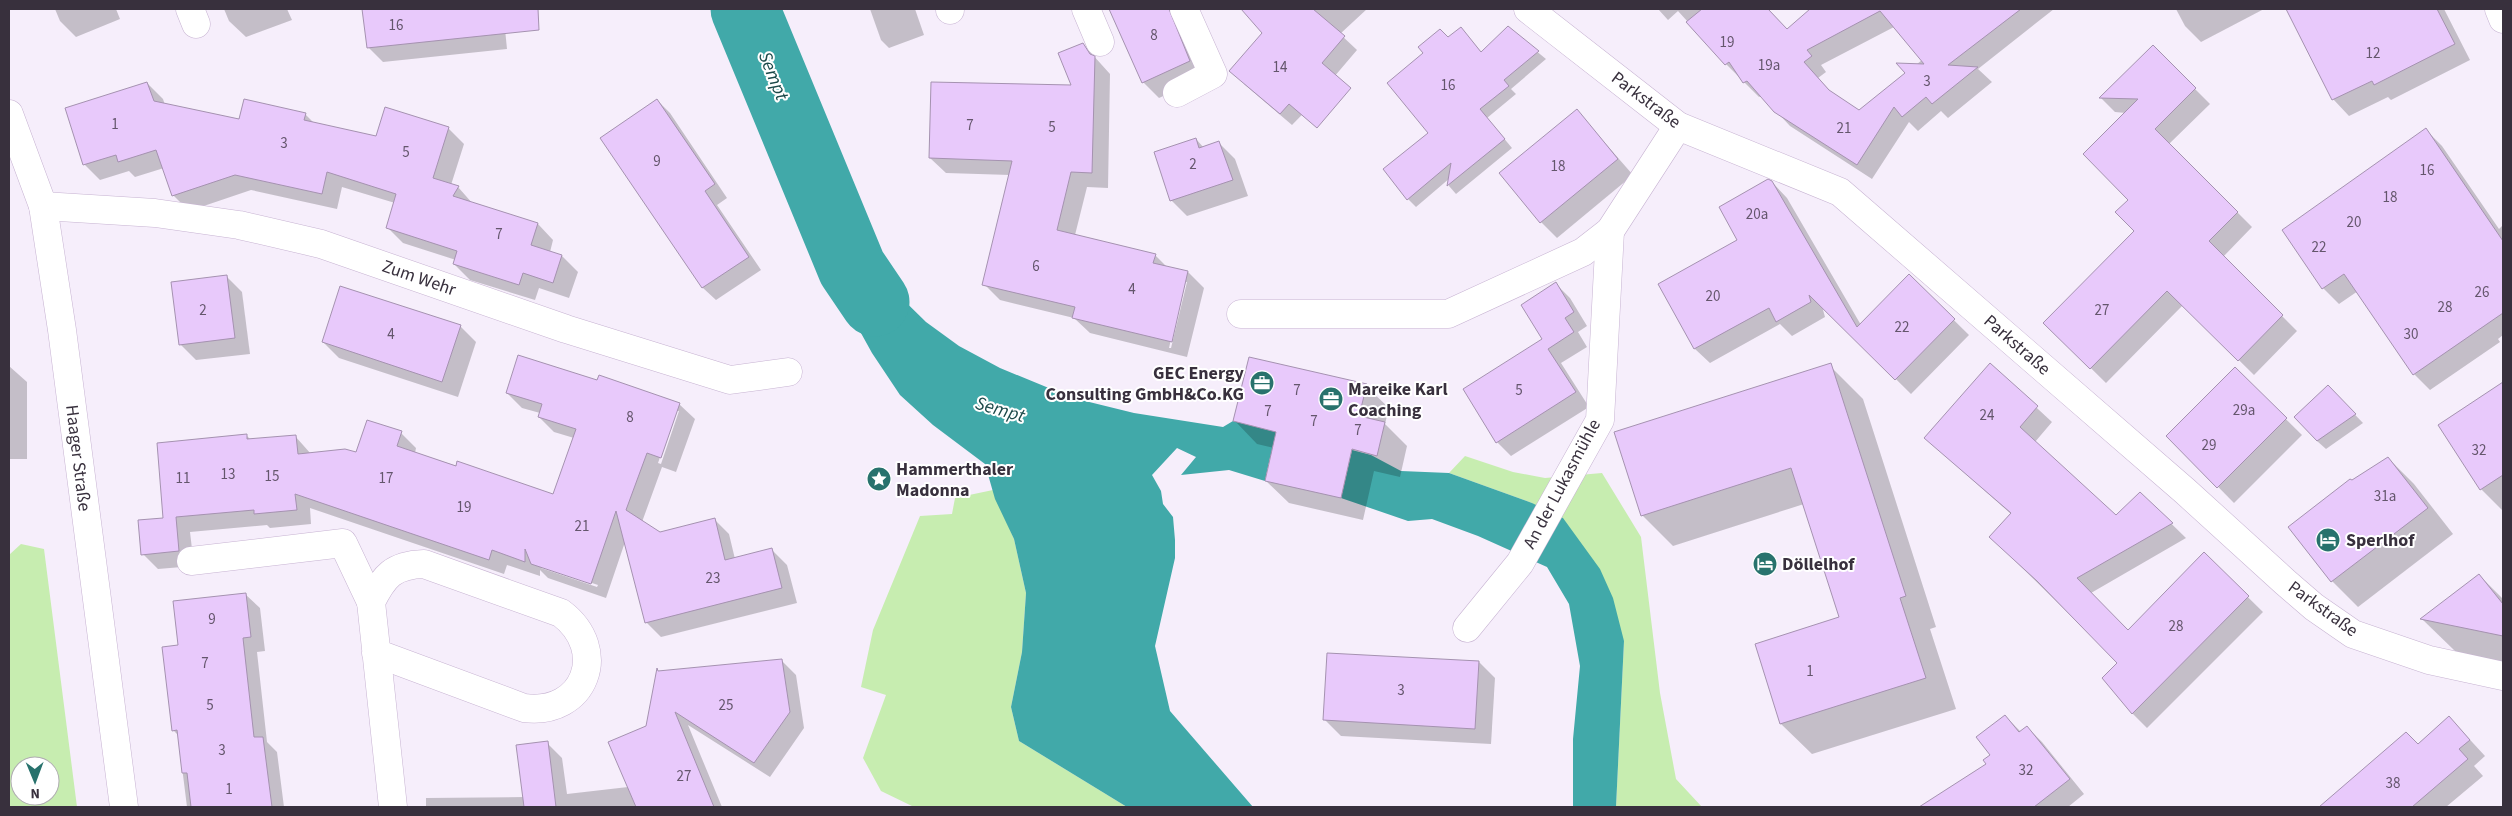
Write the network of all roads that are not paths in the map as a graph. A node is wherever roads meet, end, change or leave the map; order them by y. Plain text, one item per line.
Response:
1 (1086, 9) edge
2 (1184, 9) edge
3 (1528, 9) edge
4 (2499, 9) edge
5 (2503, 19) edge
6 (1100, 42) dead end
7 (1177, 93) dead end
8 (9, 114) edge
9 (1678, 126) junction
10 (43, 206) junction
11 (1610, 232) junction
12 (1241, 314) dead end
13 (788, 372) dead end
14 (191, 561) dead end
15 (371, 602) junction
16 (1467, 628) dead end
17 (376, 652) junction
18 (2503, 676) edge
19 (124, 807) edge
20 (393, 807) edge

1 - 6 street
2 - 7 street
3 - 9 street, Parkstraße
4 - 5 street
8 - 10 street, Haager Straße
9 - 11 street, An der Lukasmühle
9 - 18 street, Parkstraße
10 - 13 street, Zum Wehr
10 - 19 street, Haager Straße
11 - 12 street, An der Lukasmühle
11 - 16 street, An der Lukasmühle
14 - 15 street
15 - 17 street
15 - 17 street
17 - 20 street

